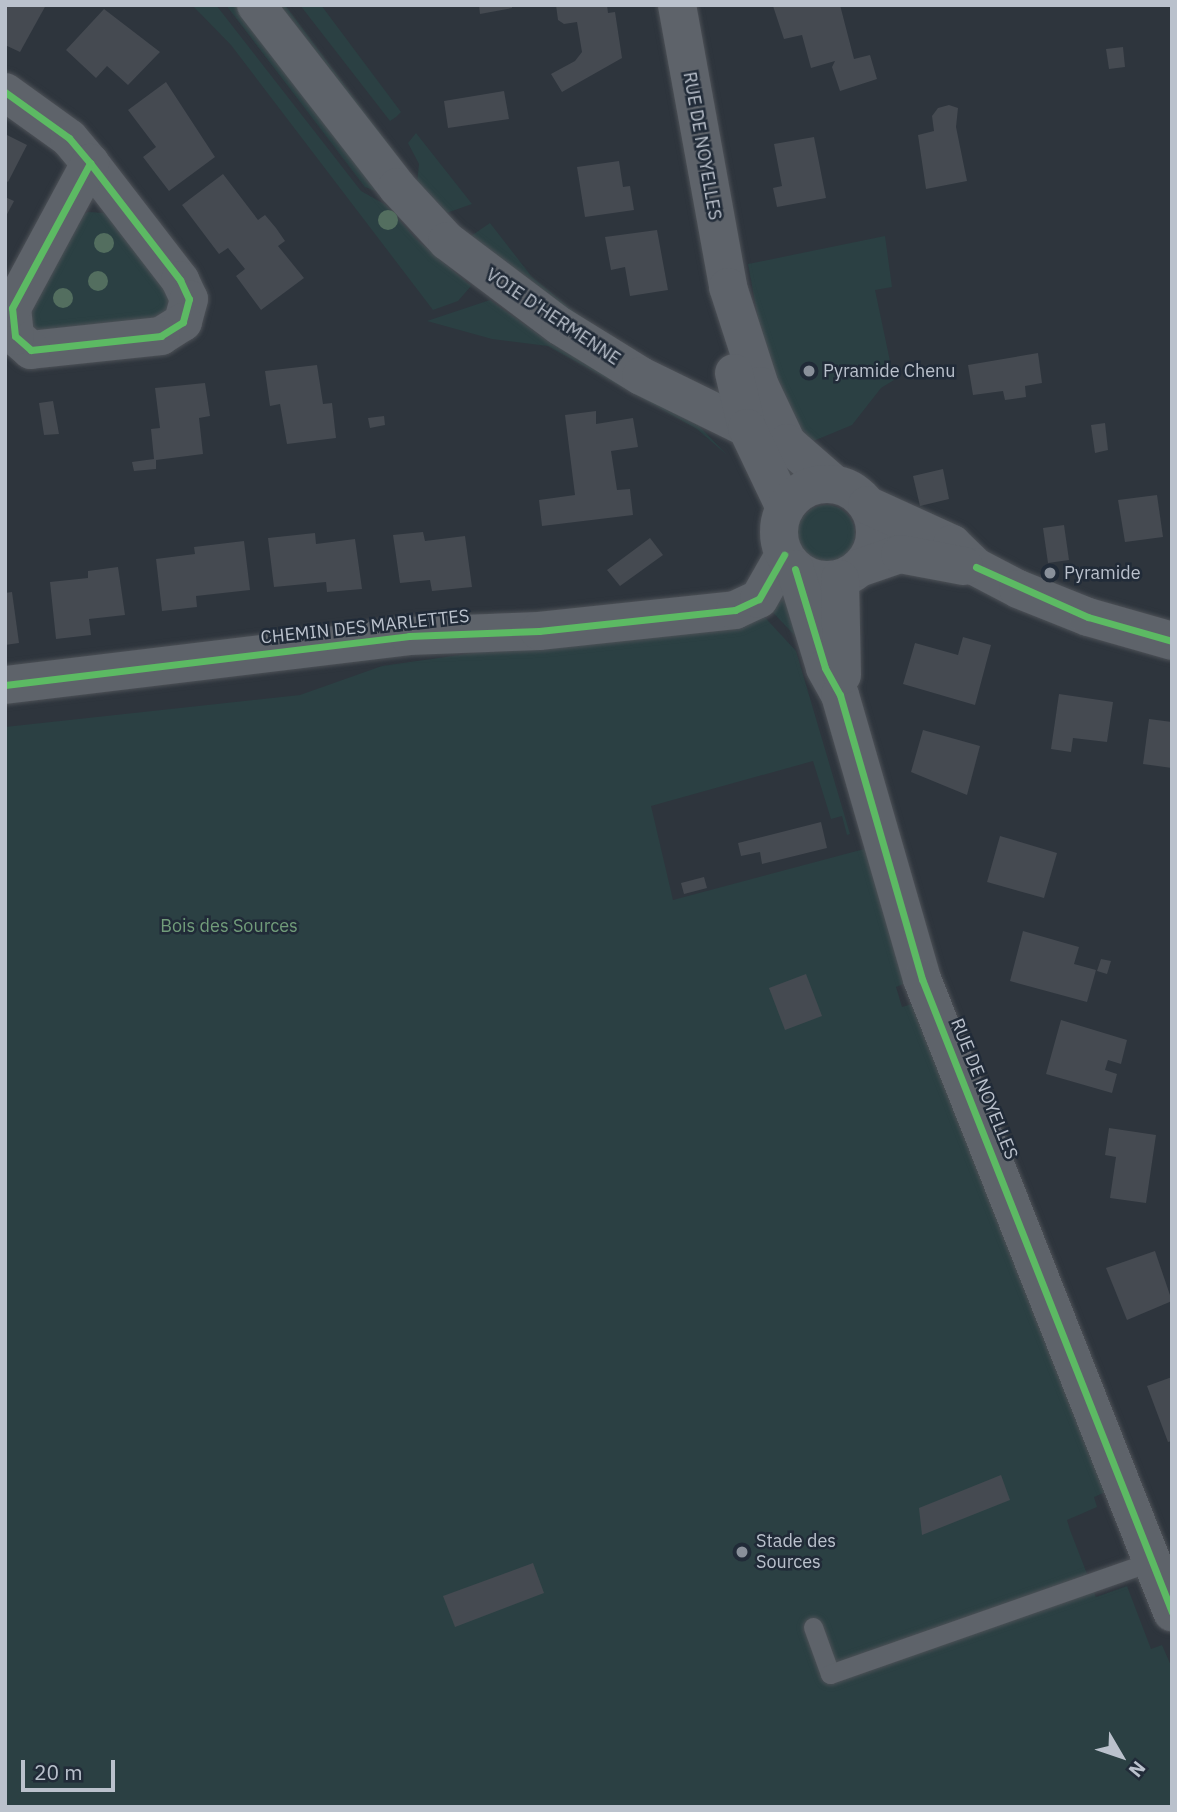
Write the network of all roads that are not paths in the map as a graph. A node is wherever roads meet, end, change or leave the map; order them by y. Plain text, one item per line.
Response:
1 (256, 5) edge
2 (677, 5) edge
3 (5, 92) edge
4 (90, 163) junction
5 (728, 287) junction
6 (747, 428) junction
7 (834, 484) junction
8 (867, 505) junction
9 (785, 508) junction
10 (790, 562) junction
11 (976, 567) junction
12 (850, 573) junction
13 (1172, 641) edge
14 (5, 685) edge
15 (841, 695) junction
16 (1152, 1561) junction
17 (1172, 1612) edge
18 (813, 1627) dead end

1 - 6 street, VOIE D'HERMENNE
2 - 5 street, RUE DE NOYELLES
3 - 4 street
4 - 4 street
5 - 6 street, RUE DE NOYELLES
5 - 7 street, RUE DE NOYELLES
6 - 9 street, RUE DE NOYELLES
7 - 8 street
7 - 9 street
8 - 11 street
8 - 12 street
9 - 10 street
10 - 12 street
10 - 14 street, CHEMIN DES MARLETTES
10 - 15 street, RUE DE NOYELLES
11 - 12 street
11 - 13 street
12 - 15 street, RUE DE NOYELLES
15 - 16 street, RUE DE NOYELLES
16 - 17 street, RUE DE NOYELLES
16 - 18 lane

